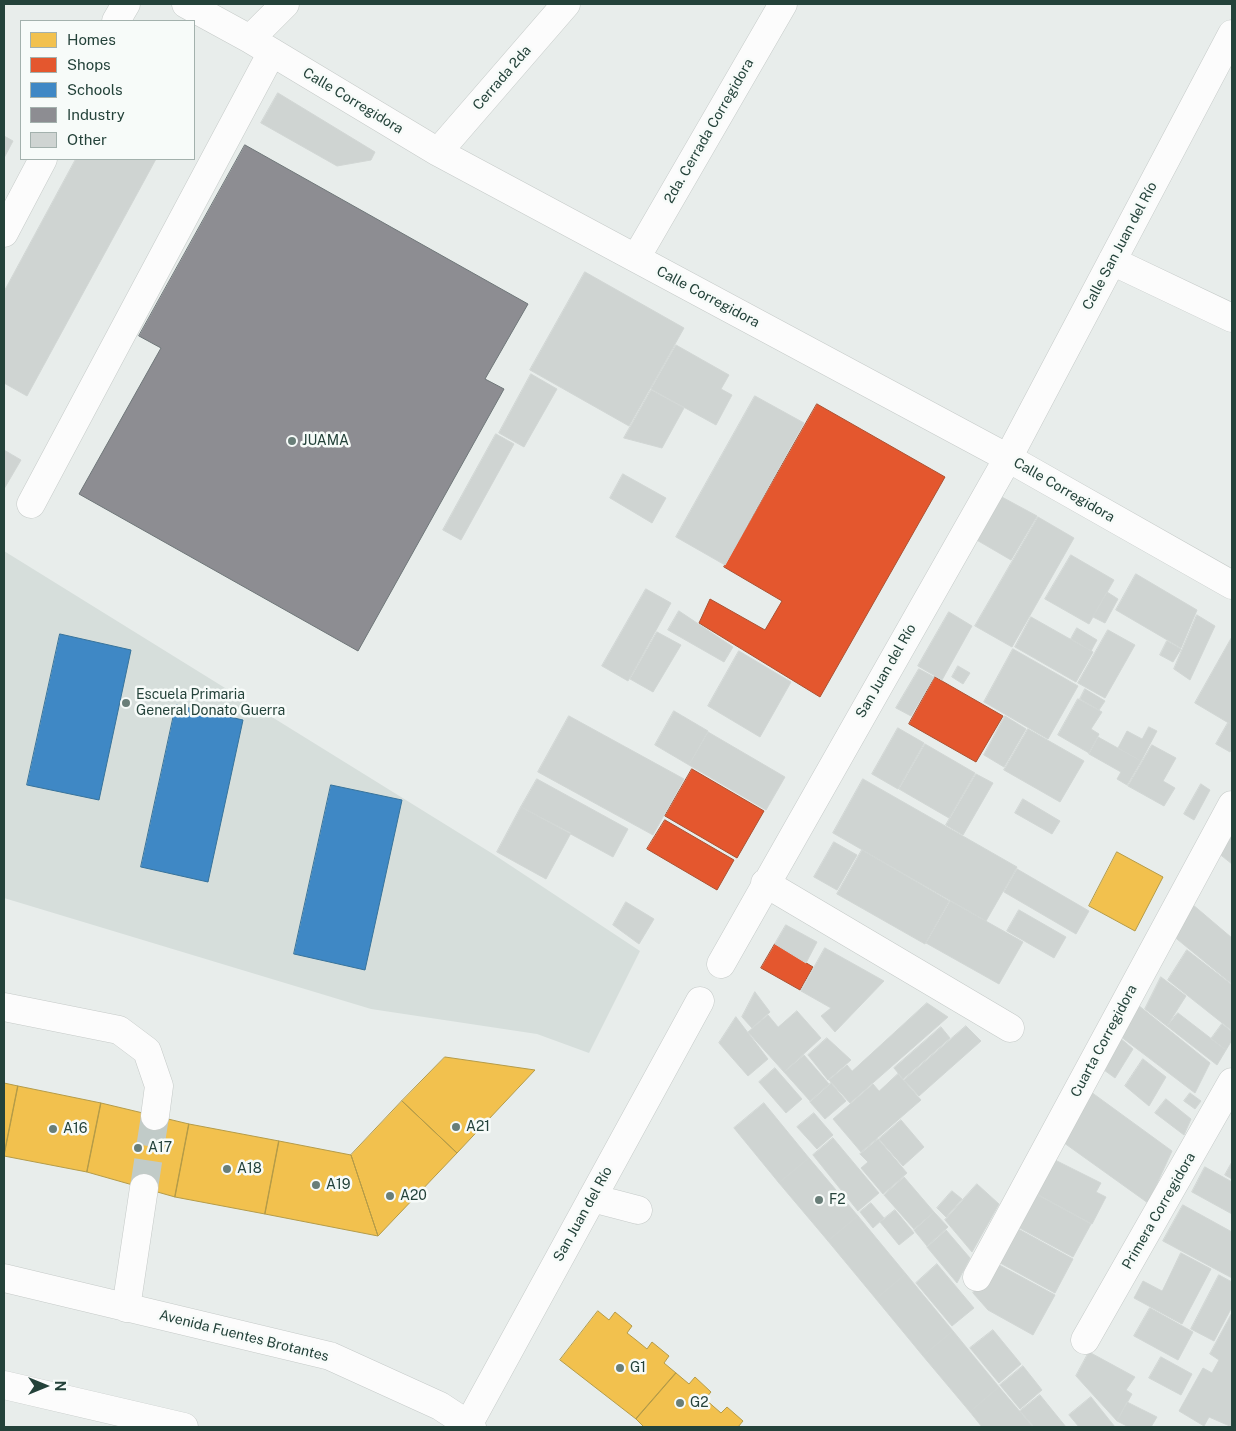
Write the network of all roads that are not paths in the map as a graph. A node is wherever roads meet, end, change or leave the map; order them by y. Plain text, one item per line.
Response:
1 (126, 4) edge
2 (186, 4) edge
3 (285, 4) edge
4 (566, 4) edge
5 (783, 4) edge
6 (117, 20) edge
7 (1232, 34) edge
8 (261, 46) junction
9 (1224, 69) edge
10 (438, 152) junction
11 (42, 160) edge
12 (4, 233) edge
13 (636, 258) junction
14 (1112, 261) junction
15 (1232, 318) edge
16 (1008, 458) junction
17 (31, 504) dead end
18 (1232, 585) edge
19 (1232, 805) edge
20 (765, 883) junction
21 (721, 964) dead end
22 (700, 1002) dead end
23 (4, 1007) edge
24 (1010, 1028) dead end
25 (1232, 1082) edge
26 (155, 1116) tunnel mouth
27 (144, 1188) tunnel mouth
28 (592, 1198) junction
29 (638, 1210) dead end
30 (977, 1277) dead end
31 (4, 1278) edge
32 (126, 1308) junction
33 (1085, 1340) dead end
34 (4, 1385) edge
35 (469, 1426) edge
36 (184, 1427) edge

1 - 6 street
2 - 8 street, Calle Corregidora
3 - 8 street
4 - 10 street, Cerrada 2da
5 - 13 street, 2da. Cerrada Corregidora
7 - 9 street, Calle San Juan del Río
8 - 10 street, Calle Corregidora
8 - 17 street
9 - 14 street, Calle San Juan del Río
10 - 13 street, Calle Corregidora
11 - 12 street
13 - 16 street, Calle Corregidora
14 - 15 street
14 - 16 street, Calle San Juan del Río
16 - 18 street, Calle Corregidora
16 - 20 street, San Juan del Río
19 - 30 street, Cuarta Corregidora
20 - 21 street, San Juan del Río
20 - 24 street
22 - 28 street, San Juan del Río
23 - 26 street
25 - 33 street, Primera Corregidora
27 - 32 street
28 - 29 street
28 - 35 street, San Juan del Río
31 - 32 street, Avenida Fuentes Brotantes
32 - 35 street, Avenida Fuentes Brotantes
34 - 36 street

